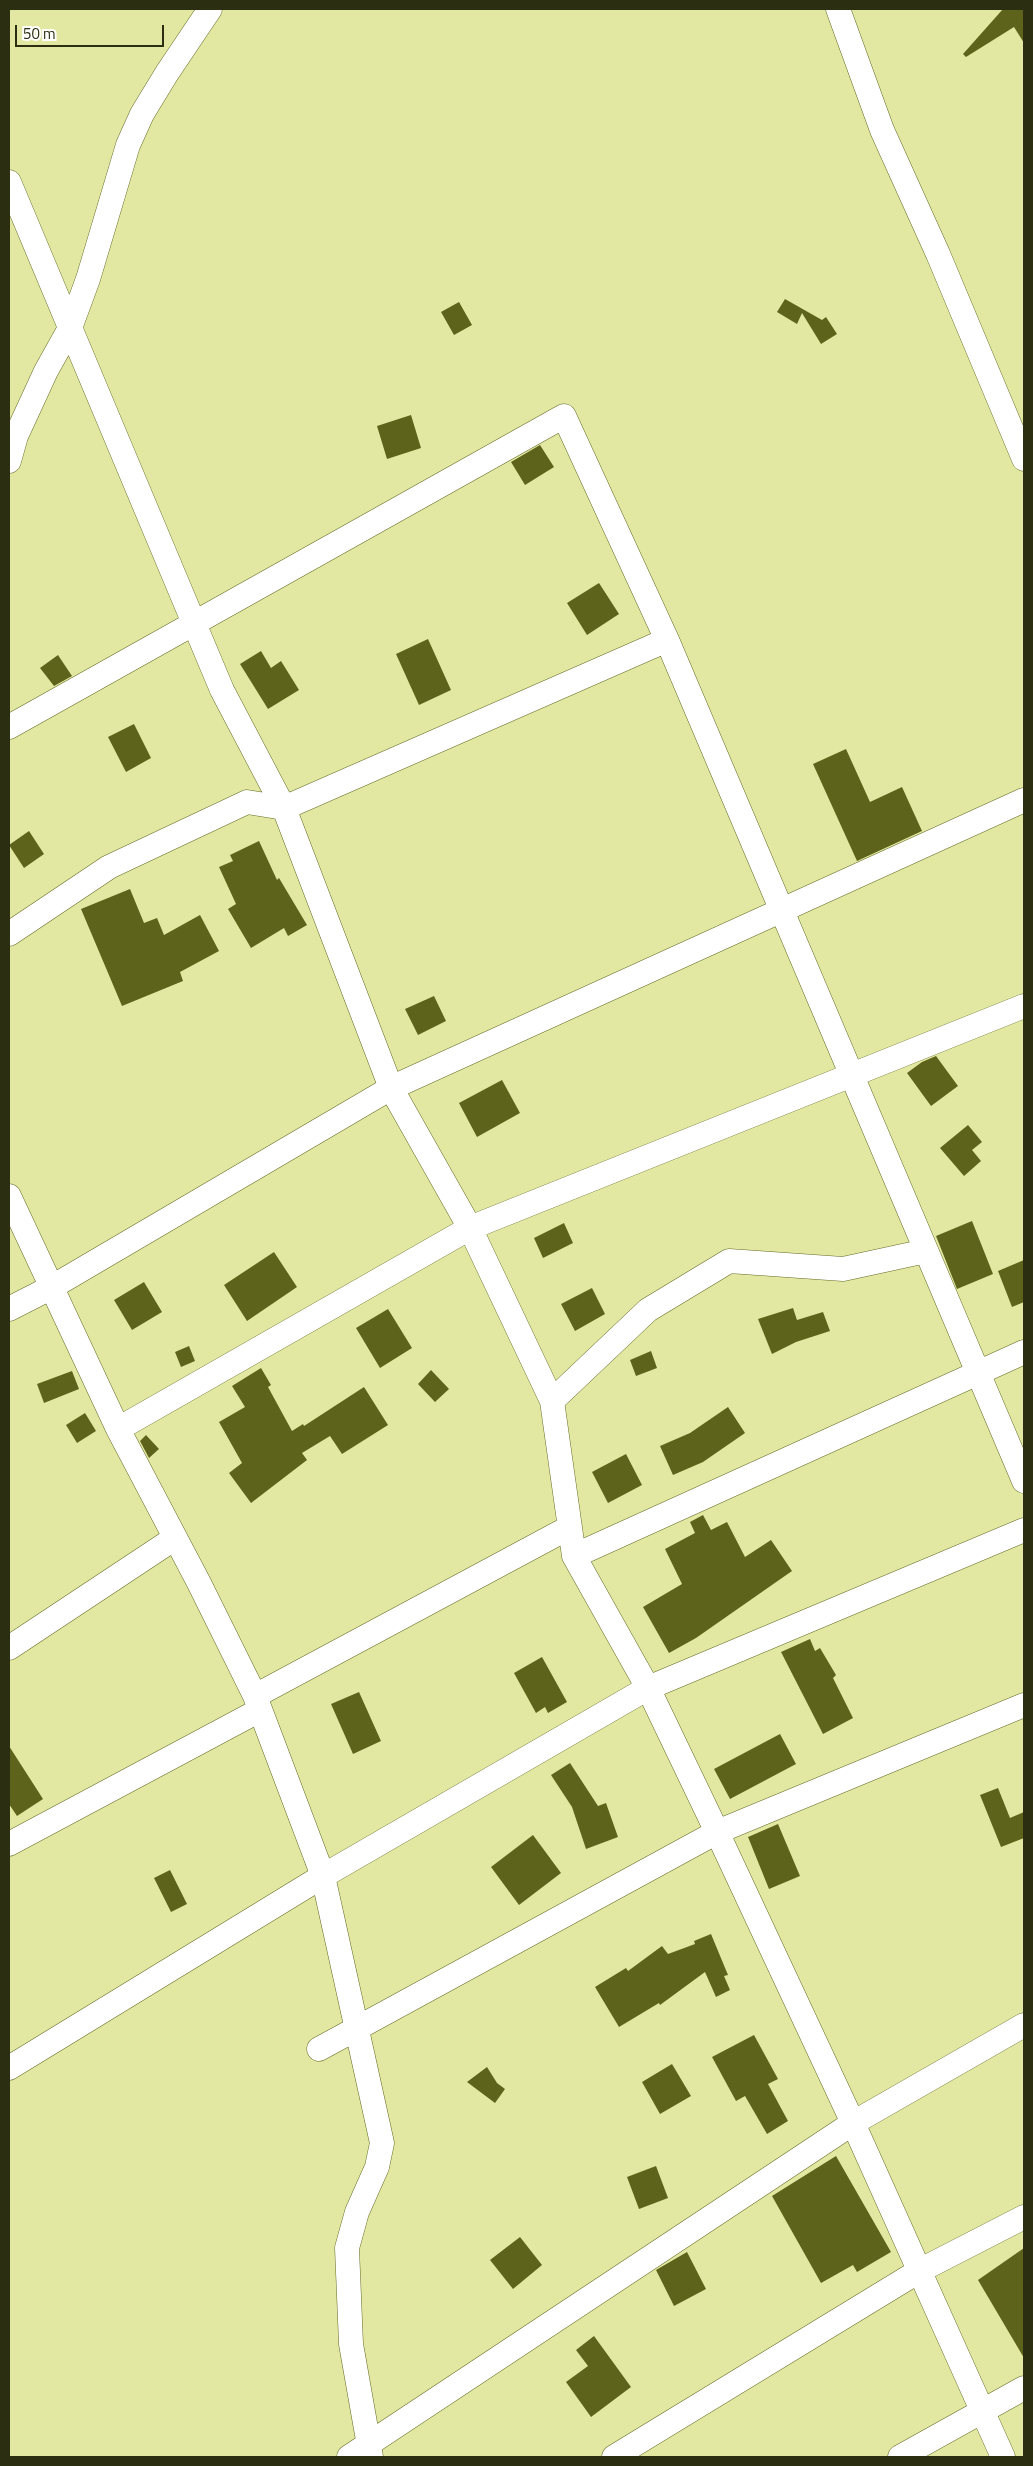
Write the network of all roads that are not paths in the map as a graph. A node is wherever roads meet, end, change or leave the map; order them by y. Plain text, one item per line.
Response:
1 (210, 9) edge
2 (838, 9) edge
3 (9, 182) edge
4 (70, 328) junction
5 (1024, 459) edge
6 (9, 461) edge
7 (193, 624) junction
8 (667, 640) junction
9 (9, 727) edge
10 (1024, 800) edge
11 (284, 808) junction
12 (782, 911) junction
13 (9, 934) edge
14 (1024, 1006) edge
15 (852, 1075) junction
16 (391, 1088) junction
17 (9, 1196) edge
18 (470, 1228) junction
19 (926, 1251) junction
20 (52, 1287) junction
21 (9, 1309) edge
22 (1024, 1352) edge
23 (977, 1372) junction
24 (552, 1401) junction
25 (118, 1428) junction
26 (1024, 1481) edge
27 (570, 1527) junction
28 (1024, 1530) edge
29 (176, 1538) junction
30 (574, 1556) junction
31 (9, 1648) edge
32 (648, 1688) junction
33 (257, 1703) junction
34 (1024, 1705) edge
35 (716, 1832) junction
36 (9, 1844) edge
37 (322, 1876) junction
38 (1024, 2025) edge
39 (356, 2028) junction
40 (319, 2049) dead end
41 (9, 2068) edge
42 (853, 2122) junction
43 (1024, 2217) edge
44 (918, 2271) junction
45 (1024, 2388) edge
46 (980, 2411) junction
47 (370, 2451) edge
48 (349, 2457) edge
49 (614, 2457) edge
50 (900, 2457) edge
51 (1003, 2457) edge

1 - 4 street
2 - 5 street
3 - 4 street
4 - 6 street
4 - 7 street
7 - 8 street
7 - 9 street
7 - 11 street
8 - 11 street
8 - 12 street
10 - 12 street
11 - 13 street
11 - 16 street
12 - 15 street
12 - 16 street
14 - 15 street
15 - 18 street
15 - 19 street
16 - 18 street
16 - 20 street
17 - 20 street
18 - 24 street
18 - 25 street
19 - 23 street
19 - 24 street
20 - 21 street
20 - 25 street
22 - 23 street
23 - 26 street
23 - 30 street
24 - 27 street
25 - 29 street
27 - 30 street
27 - 33 street
28 - 32 street
29 - 31 street
29 - 33 street
30 - 32 street
32 - 35 street
32 - 37 street
33 - 36 street
33 - 37 street
34 - 35 street
35 - 39 street
35 - 42 street
37 - 39 street
37 - 41 street
38 - 42 street
39 - 40 street
39 - 47 street
42 - 44 street
42 - 47 street
43 - 44 street
44 - 46 street
44 - 49 street
45 - 46 street
46 - 50 street
46 - 51 street
47 - 48 street

